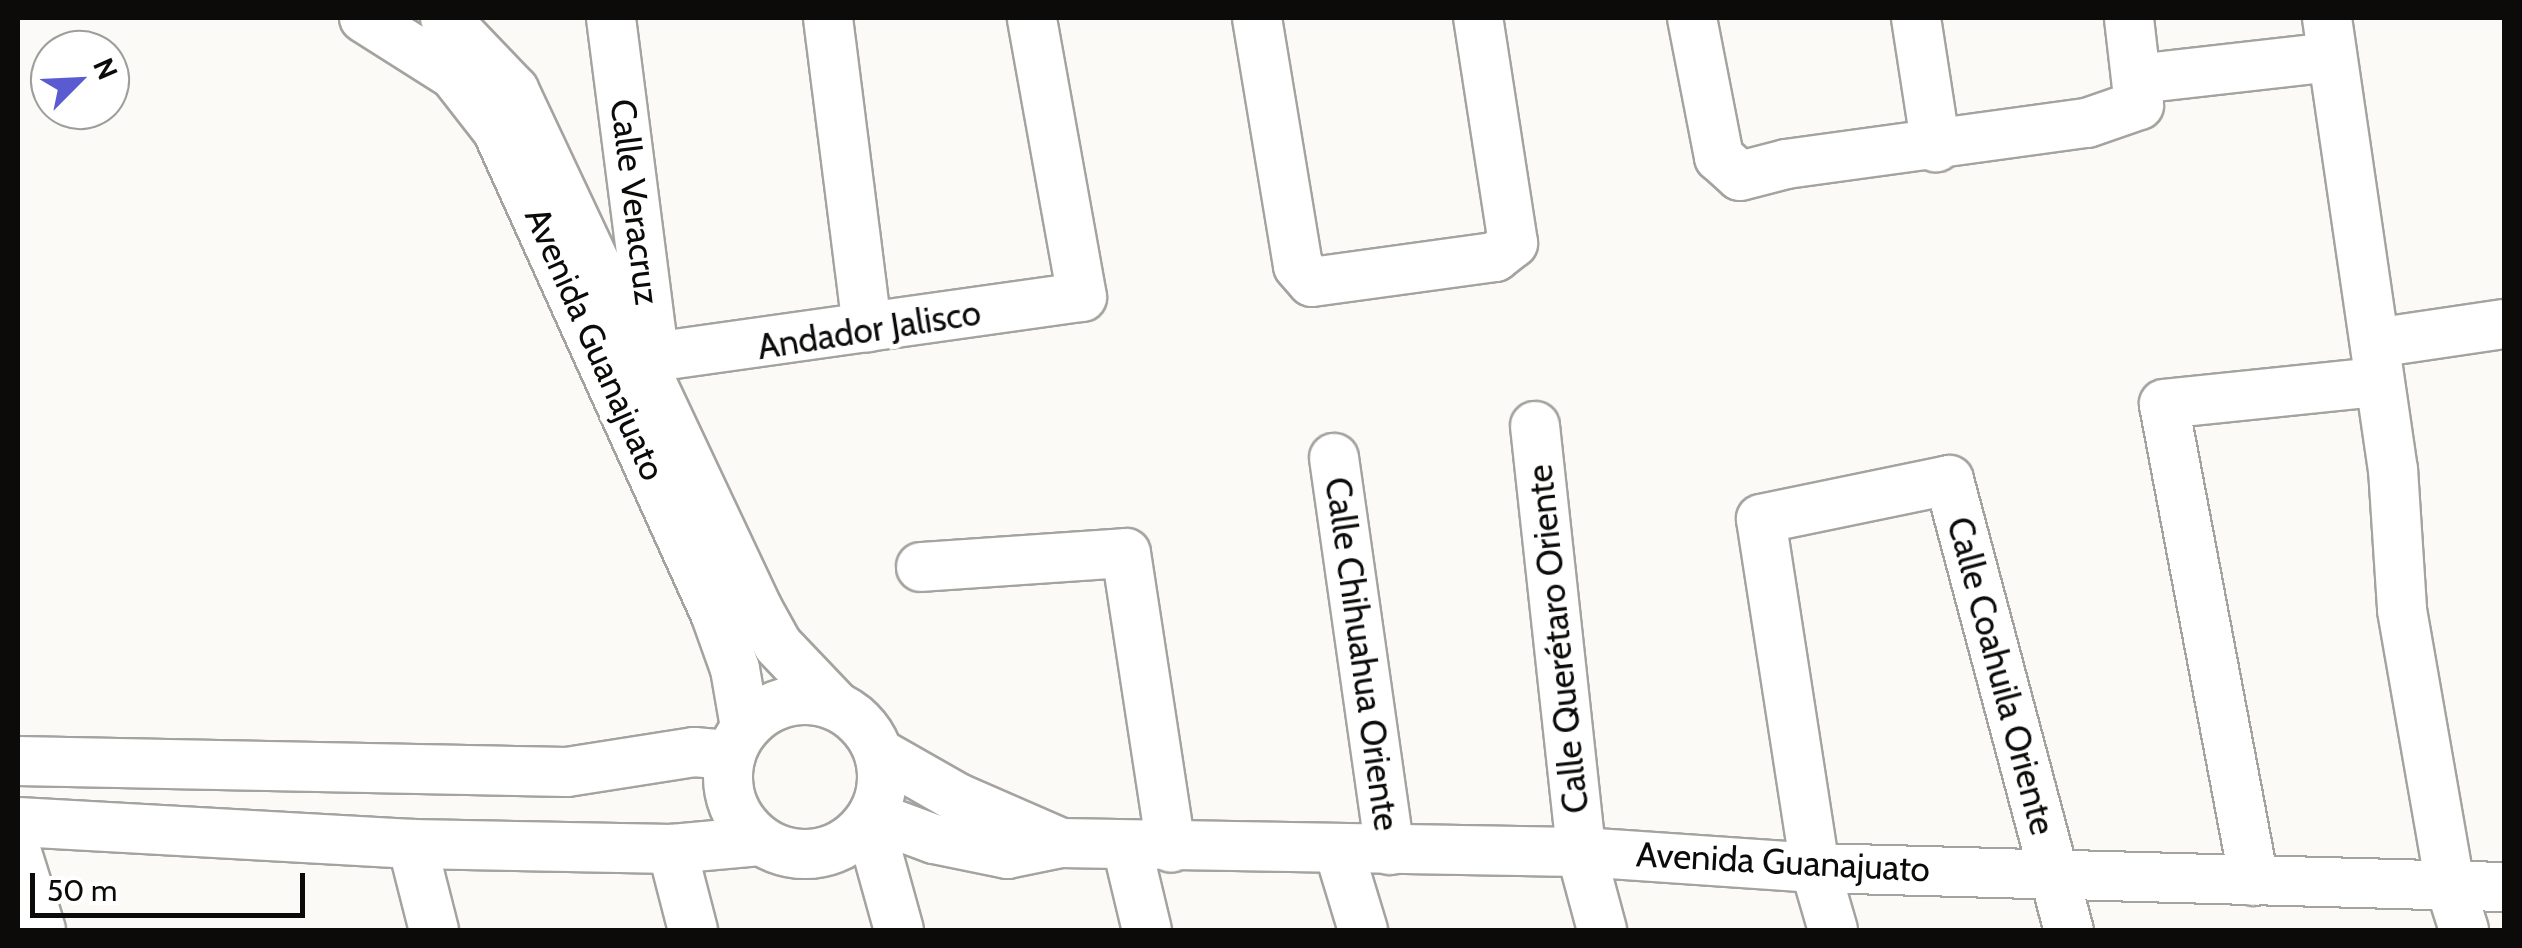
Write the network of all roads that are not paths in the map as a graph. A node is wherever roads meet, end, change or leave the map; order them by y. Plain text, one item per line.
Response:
1 (364, 18) edge
2 (611, 18) edge
3 (828, 18) edge
4 (1032, 18) edge
5 (1257, 18) edge
6 (1478, 18) edge
7 (1692, 18) edge
8 (1916, 18) edge
9 (2129, 18) edge
10 (436, 29) edge
11 (2329, 37) edge
12 (2138, 79) junction
13 (1936, 147) junction
14 (2504, 324) edge
15 (868, 328) junction
16 (2376, 363) junction
17 (654, 372) junction
18 (1535, 426) dead end
19 (1334, 458) dead end
20 (921, 568) dead end
21 (836, 706) junction
22 (738, 741) junction
23 (879, 753) junction
24 (18, 761) edge
25 (870, 819) junction
26 (18, 822) edge
27 (760, 841) junction
28 (1061, 843) junction
29 (412, 844) junction
30 (1149, 848) junction
31 (672, 849) junction
32 (1390, 850) junction
33 (1339, 851) junction
34 (1581, 852) junction
35 (18, 856) edge
36 (1815, 868) junction
37 (2052, 872) junction
38 (2254, 882) junction
39 (2450, 886) junction
40 (2504, 887) edge
41 (41, 930) edge
42 (434, 930) edge
43 (692, 930) edge
44 (899, 930) edge
45 (1147, 930) edge
46 (1362, 930) edge
47 (1602, 930) edge
48 (1833, 930) edge
49 (2069, 930) edge
50 (2464, 930) edge

1 - 10 street, Avenida Guanajuato
2 - 17 street, Calle Veracruz
3 - 15 street
4 - 15 street, Andador Jalisco
5 - 6 street
7 - 13 street
8 - 13 street
9 - 12 street
10 - 17 street, Avenida Guanajuato
10 - 22 street, Avenida Guanajuato
11 - 12 street
11 - 16 street
12 - 13 street
14 - 16 street
15 - 17 street, Andador Jalisco
16 - 38 street
16 - 39 street
17 - 21 street, Avenida Guanajuato
18 - 34 street, Calle Querétaro Oriente
19 - 32 street, Calle Chihuahua Oriente
20 - 30 street
21 - 22 street
21 - 23 street
22 - 24 street
22 - 27 street
23 - 25 street
23 - 28 street, Avenida Guanajuato
25 - 27 street
25 - 28 street, Avenida Guanajuato
25 - 44 street
26 - 29 street
27 - 31 street
28 - 30 street, Avenida Guanajuato
29 - 31 street
29 - 42 street
30 - 33 street, Avenida Guanajuato
30 - 45 street
31 - 43 street
32 - 33 street, Avenida Guanajuato
32 - 34 street, Avenida Guanajuato
33 - 46 street
34 - 36 street, Avenida Guanajuato
34 - 47 street, Calle Querétaro Oriente
35 - 41 street
36 - 37 street, Avenida Guanajuato
36 - 37 street, Calle Coahuila Oriente
36 - 48 street
37 - 38 street, Avenida Guanajuato
37 - 49 street, Calle Coahuila Oriente
38 - 39 street, Avenida Guanajuato
39 - 40 street, Avenida Guanajuato
39 - 50 street

